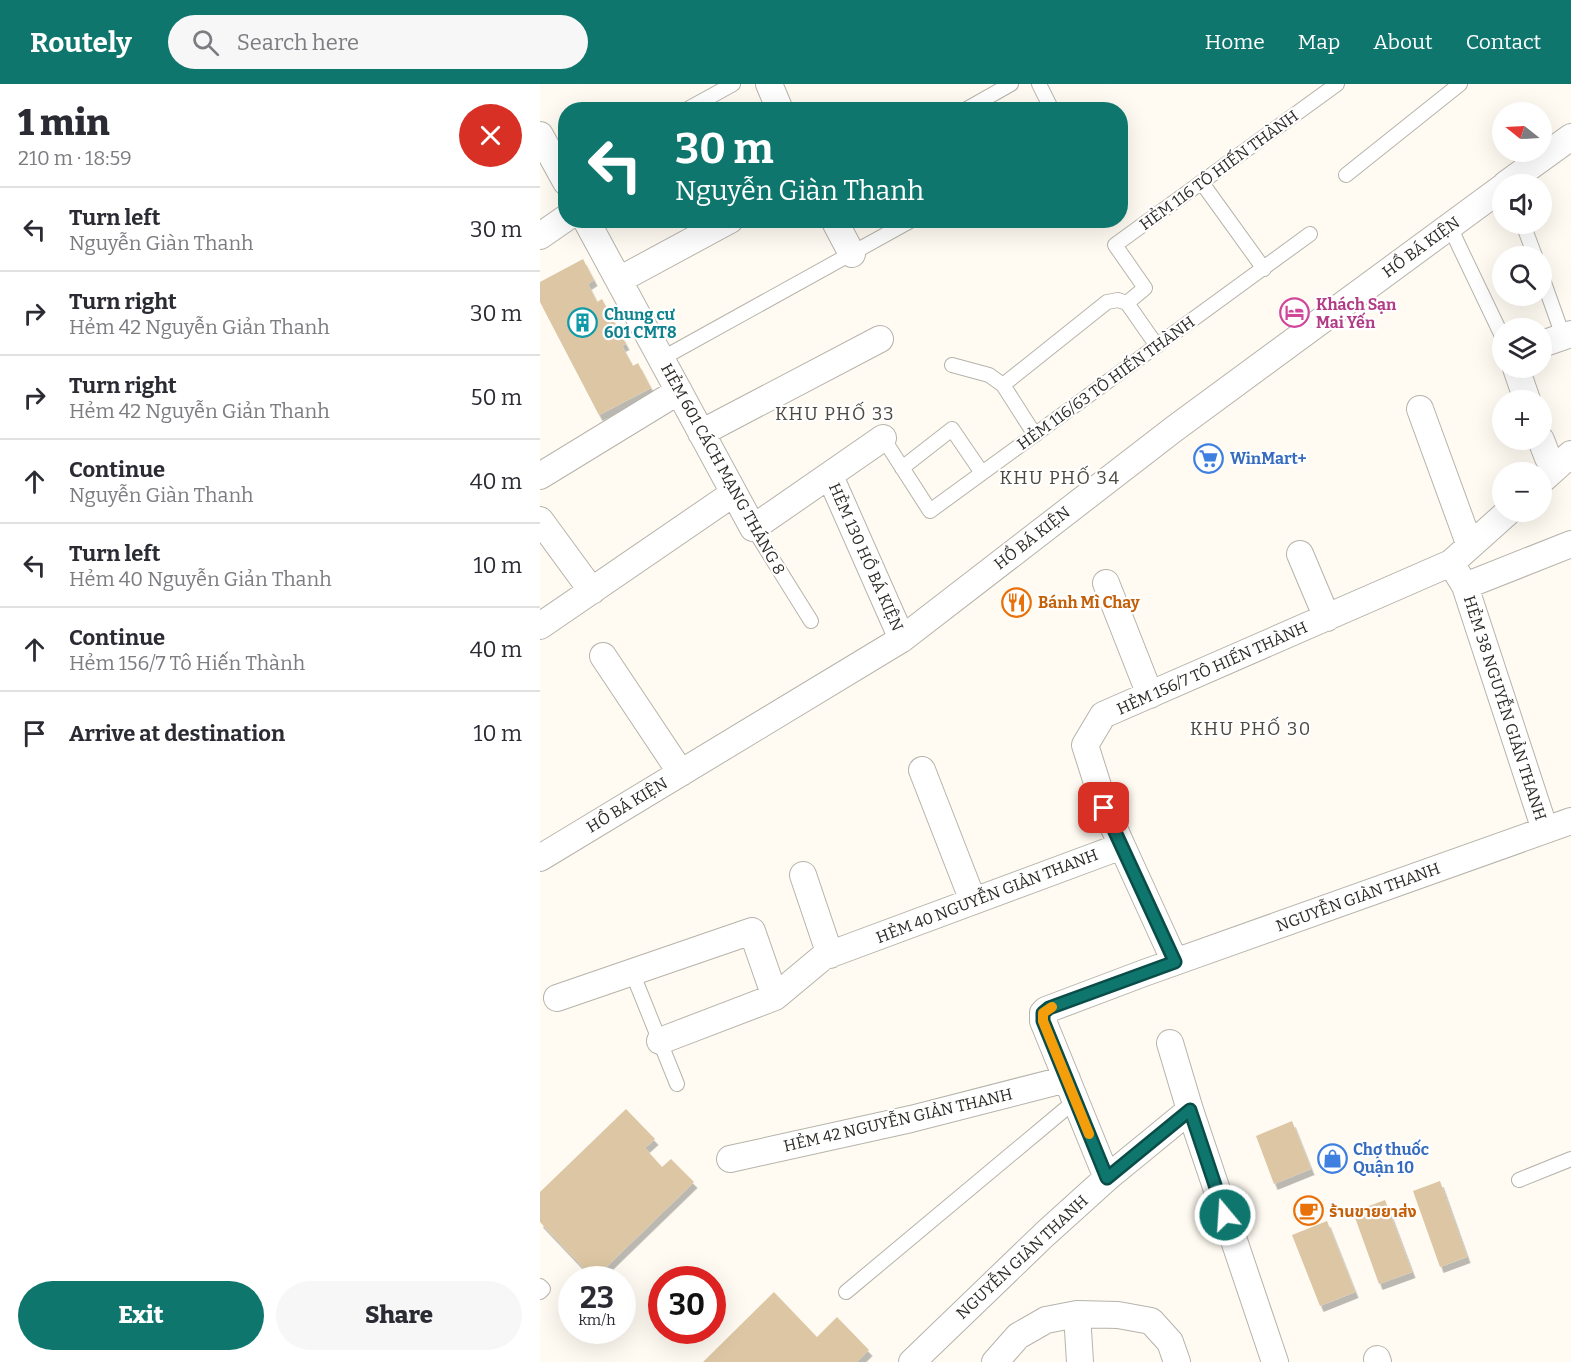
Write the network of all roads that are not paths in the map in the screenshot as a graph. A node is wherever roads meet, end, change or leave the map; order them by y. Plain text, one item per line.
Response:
1 (733, 84) edge
2 (769, 84) edge
3 (1011, 84) edge
4 (1039, 84) edge
5 (1337, 84) edge
6 (1460, 84) edge
7 (700, 102) edge
8 (777, 102) edge
9 (979, 102) edge
10 (1048, 102) edge
11 (540, 135) edge
12 (1571, 137) edge
13 (558, 166) edge
14 (1522, 174) edge
15 (1346, 175) dead end
16 (1202, 183) junction
17 (1492, 196) edge
18 (558, 224) edge
19 (1450, 226) junction
20 (590, 228) edge
21 (715, 228) edge
22 (838, 228) edge
23 (898, 228) edge
24 (1310, 234) dead end
25 (540, 236) edge
26 (852, 254) junction
27 (1264, 269) junction
28 (619, 280) junction
29 (1127, 303) junction
30 (1550, 306) edge
31 (1493, 318) edge
32 (1559, 338) edge
33 (880, 339) dead end
34 (1157, 346) junction
35 (661, 359) junction
36 (952, 365) dead end
37 (1003, 385) junction
38 (679, 391) junction
39 (1420, 409) dead end
40 (701, 433) junction
41 (1035, 435) junction
42 (883, 438) joint
43 (902, 468) junction
44 (982, 473) junction
45 (540, 476) edge
46 (830, 476) junction
47 (734, 494) junction
48 (1497, 522) edge
49 (541, 525) edge
50 (753, 528) junction
51 (1571, 544) edge
52 (1300, 554) dead end
53 (1461, 555) junction
54 (1106, 583) dead end
55 (1465, 586) junction
56 (592, 591) junction
57 (1327, 618) junction
58 (812, 621) dead end
59 (540, 626) edge
60 (902, 639) junction
61 (603, 656) dead end
62 (1149, 695) junction
63 (922, 770) dead end
64 (681, 773) junction
65 (1571, 821) edge
66 (1545, 831) junction
67 (1122, 846) junction
68 (540, 857) edge
69 (803, 875) dead end
70 (972, 902) junction
71 (830, 955) junction
72 (1175, 962) junction
73 (632, 972) junction
74 (775, 997) junction
75 (557, 998) dead end
76 (660, 1041) junction
77 (1170, 1044) dead end
78 (677, 1084) dead end
79 (1071, 1090) junction
80 (1190, 1110) junction
81 (730, 1159) dead end
82 (1571, 1159) edge
83 (1107, 1178) junction
84 (1519, 1180) dead end
85 (540, 1286) edge
86 (540, 1292) edge
87 (846, 1292) dead end
88 (1077, 1314) junction
89 (912, 1362) edge
90 (995, 1362) edge
91 (1080, 1362) edge
92 (1177, 1362) edge
93 (1275, 1362) edge

1 - 7 lane
2 - 8 street
3 - 9 lane
4 - 10 lane
5 - 16 lane, HẺM 116 TÔ HIẾN THÀNH
6 - 15 lane
11 - 13 street
12 - 14 street, HỒ BÁ KIỆN
16 - 27 lane
16 - 29 lane, HẺM 116 TÔ HIẾN THÀNH
17 - 19 street, HỒ BÁ KIỆN
18 - 25 street
19 - 31 lane
19 - 60 street, HỒ BÁ KIỆN
20 - 28 street, HẺM 601 CÁCH MẠNG THÁNG 8
21 - 28 street
22 - 26 street
23 - 26 lane
24 - 27 lane, HẺM 116/63 TÔ HIẾN THÀNH
26 - 35 lane
27 - 34 lane, HẺM 116/63 TÔ HIẾN THÀNH
28 - 35 street, HẺM 601 CÁCH MẠNG THÁNG 8
29 - 34 lane
29 - 37 lane
30 - 32 lane
33 - 40 street
34 - 41 lane, HẺM 116/63 TÔ HIẾN THÀNH
35 - 38 street, HẺM 601 CÁCH MẠNG THÁNG 8
36 - 37 lane
37 - 41 lane
38 - 40 street, HẺM 601 CÁCH MẠNG THÁNG 8
38 - 45 street
39 - 53 street, HẺM 38 NGUYỄN GIẢN THANH
40 - 47 street, HẺM 601 CÁCH MẠNG THÁNG 8
41 - 44 lane, HẺM 116/63 TÔ HIẾN THÀNH
42 - 43 lane, HẺM 116/63 TÔ HIẾN THÀNH
42 - 46 street, HẺM 130 HỒ BÁ KIỆN
43 - 44 lane, HẺM 116/63 TÔ HIẾN THÀNH
43 - 44 lane
46 - 50 street, HẺM 130 HỒ BÁ KIỆN
46 - 60 street, HẺM 130 HỒ BÁ KIỆN
47 - 50 street, HẺM 601 CÁCH MẠNG THÁNG 8
47 - 56 street
48 - 53 street, HẺM 156/7 TÔ HIẾN THÀNH
49 - 56 street
50 - 58 lane, HẺM 601 CÁCH MẠNG THÁNG 8
51 - 55 street
52 - 57 street
53 - 55 street, HẺM 38 NGUYỄN GIẢN THANH
53 - 57 street, HẺM 156/7 TÔ HIẾN THÀNH
54 - 62 street
55 - 66 street, HẺM 38 NGUYỄN GIẢN THANH
56 - 59 street
57 - 62 street, HẺM 156/7 TÔ HIẾN THÀNH
60 - 64 street, HỒ BÁ KIỆN
61 - 64 street
62 - 67 street, HẺM 156/7 TÔ HIẾN THÀNH
63 - 70 street
64 - 68 street, HỒ BÁ KIỆN
65 - 66 street, NGUYỄN GIÀN THANH
66 - 72 street, NGUYỄN GIÀN THANH
67 - 70 street, HẺM 40 NGUYỄN GIẢN THANH
67 - 72 street
69 - 71 street
70 - 71 street, HẺM 40 NGUYỄN GIẢN THANH
71 - 74 street, HẺM 40 NGUYỄN GIẢN THANH
72 - 79 street, NGUYỄN GIÀN THANH
73 - 74 street
73 - 75 street
73 - 76 lane
74 - 76 street, HẺM 40 NGUYỄN GIẢN THANH
76 - 78 lane
77 - 80 street
79 - 81 street, HẺM 42 NGUYỄN GIẢN THANH
79 - 83 street
79 - 87 lane
80 - 83 street, NGUYỄN GIÀN THANH
80 - 93 street
82 - 84 lane
83 - 89 street, NGUYỄN GIÀN THANH
85 - 86 lane
88 - 90 street
88 - 91 street
88 - 92 street

